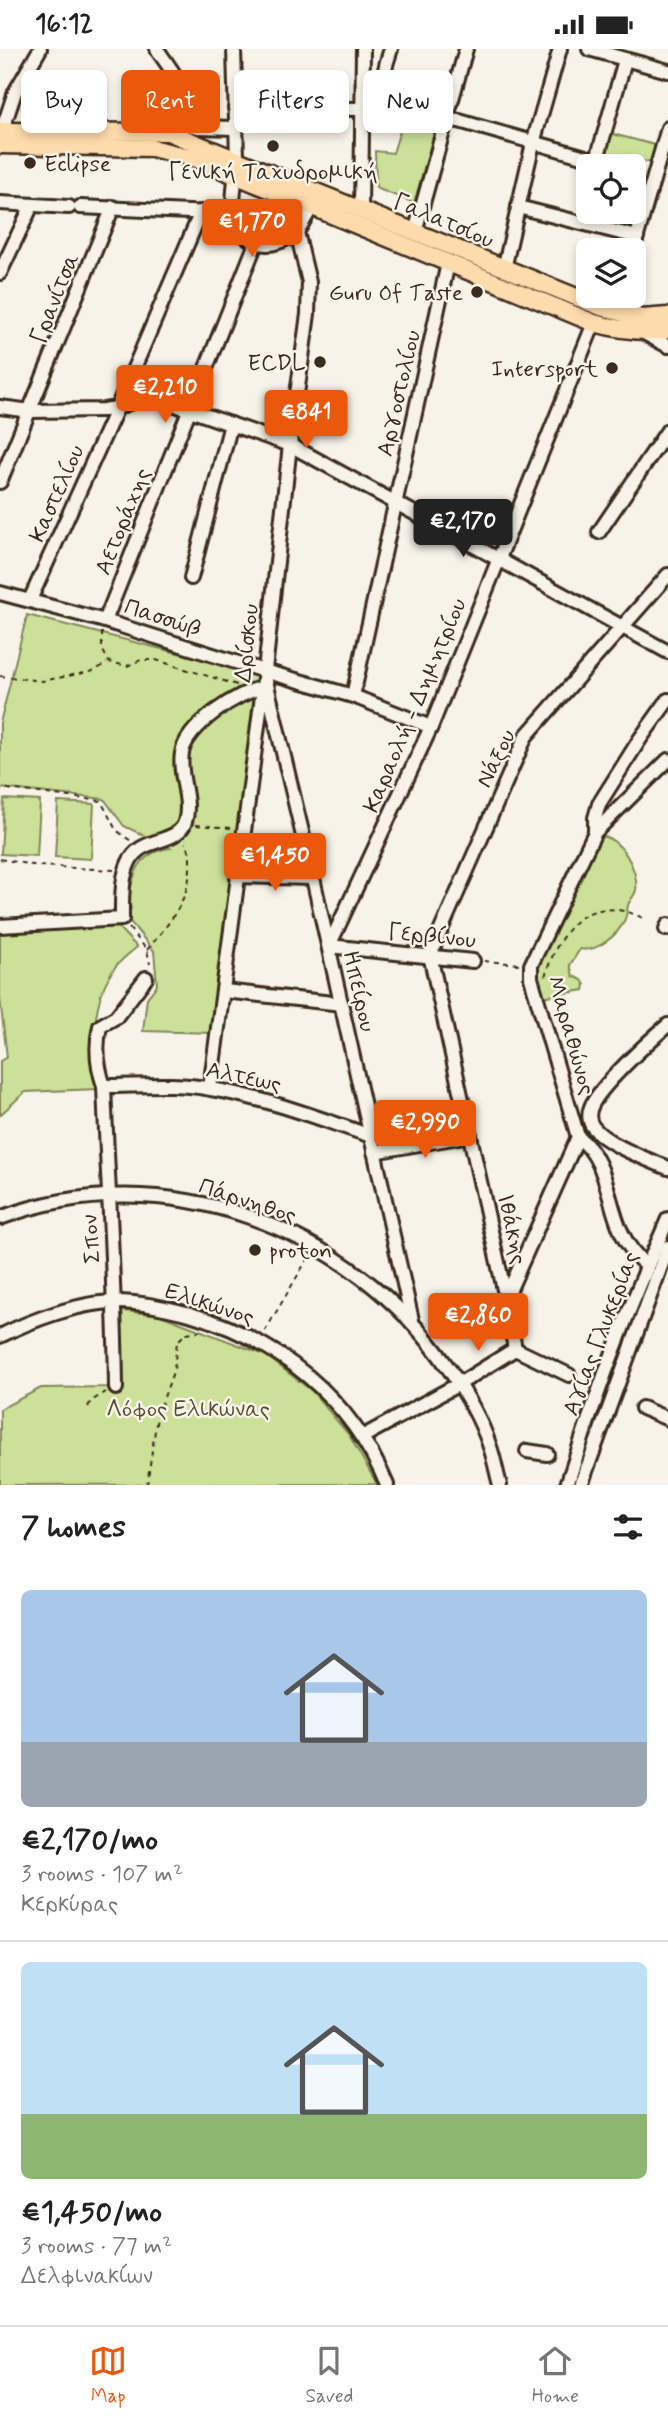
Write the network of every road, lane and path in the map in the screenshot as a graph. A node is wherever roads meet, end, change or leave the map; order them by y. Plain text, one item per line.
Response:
1 (40, 49) edge
2 (157, 49) edge
3 (234, 49) edge
4 (363, 49) edge
5 (391, 49) edge
6 (466, 49) edge
7 (560, 49) edge
8 (589, 49) edge
9 (625, 60) junction
10 (170, 70) edge
11 (234, 70) edge
12 (363, 70) edge
13 (384, 70) edge
14 (668, 71) edge
15 (453, 97) edge
16 (349, 109) edge
17 (363, 109) joint
18 (0, 113) edge
19 (453, 121) edge
20 (668, 128) edge
21 (126, 133) edge
22 (170, 133) edge
23 (236, 133) edge
24 (443, 133) edge
25 (1, 136) edge
26 (533, 143) junction
27 (577, 154) edge
28 (598, 154) edge
29 (237, 158) junction
30 (662, 166) edge
31 (235, 175) junction
32 (0, 203) edge
33 (32, 205) junction
34 (312, 207) junction
35 (518, 207) junction
36 (113, 208) junction
37 (361, 210) junction
38 (201, 212) junction
39 (233, 214) junction
40 (594, 226) joint
41 (297, 232) junction
42 (415, 232) junction
43 (637, 237) joint
44 (256, 243) junction
45 (448, 263) junction
46 (504, 269) junction
47 (0, 273) edge
48 (576, 291) edge
49 (625, 308) edge
50 (668, 316) edge
51 (594, 323) junction
52 (668, 330) edge
53 (644, 333) junction
54 (668, 346) edge
55 (0, 407) edge
56 (117, 408) junction
57 (190, 409) junction
58 (31, 411) junction
59 (231, 424) junction
60 (668, 430) edge
61 (290, 445) junction
62 (0, 482) edge
63 (395, 503) junction
64 (598, 532) dead end
65 (498, 559) junction
66 (668, 575) edge
67 (191, 578) dead end
68 (0, 593) edge
69 (30, 600) junction
70 (105, 621) junction
71 (623, 627) junction
72 (100, 638) dead end
73 (668, 652) edge
74 (108, 663) junction
75 (264, 671) junction
76 (0, 676) edge
77 (258, 689) junction
78 (353, 696) junction
79 (668, 700) edge
80 (431, 727) junction
81 (668, 760) edge
82 (0, 792) edge
83 (181, 828) junction
84 (236, 829) dead end
85 (596, 832) junction
86 (140, 849) junction
87 (0, 859) edge
88 (126, 870) junction
89 (237, 876) junction
90 (313, 878) junction
91 (643, 918) dead end
92 (122, 919) junction
93 (0, 926) edge
94 (328, 946) junction
95 (147, 950) junction
96 (430, 955) junction
97 (473, 961) joint
98 (531, 965) junction
99 (146, 978) joint
100 (224, 991) junction
101 (536, 993) junction
102 (342, 1004) junction
103 (668, 1025) edge
104 (103, 1086) junction
105 (210, 1088) junction
106 (470, 1135) junction
107 (371, 1136) junction
108 (578, 1137) junction
109 (374, 1152) junction
110 (668, 1168) edge
111 (107, 1195) junction
112 (0, 1218) edge
113 (668, 1219) edge
114 (315, 1246) junction
115 (668, 1247) edge
116 (647, 1266) junction
117 (506, 1299) junction
118 (116, 1302) junction
119 (412, 1320) junction
120 (205, 1331) dead end
121 (0, 1336) edge
122 (259, 1341) junction
123 (515, 1349) junction
124 (569, 1375) dead end
125 (459, 1384) junction
126 (116, 1388) joint
127 (88, 1407) dead end
128 (642, 1408) dead end
129 (668, 1419) edge
130 (362, 1437) junction
131 (527, 1451) dead end
132 (547, 1454) dead end
133 (147, 1485) edge
134 (387, 1485) edge
135 (500, 1485) edge
136 (567, 1485) edge
137 (581, 1485) edge

1 - 25 street
2 - 10 street
3 - 11 street
4 - 12 street
5 - 13 street
6 - 15 street
7 - 26 street
8 - 9 street
9 - 14 street
9 - 28 street
16 - 17 street
17 - 37 street
18 - 25 street
19 - 26 street
20 - 30 street
21 - 25 main road, Γαλατσίου
22 - 29 main road, Γαλατσίου
23 - 29 street
24 - 42 street
25 - 31 main road, Γαλατσίου
26 - 27 street
26 - 35 street
29 - 37 main road, Γαλατσίου
30 - 43 street
31 - 34 main road, Γαλατσίου
31 - 39 street
32 - 33 street
33 - 36 street
33 - 47 street
34 - 41 street
34 - 45 main road, Γαλατσίου
35 - 40 street
35 - 46 street
36 - 38 street
36 - 58 street, Γρανίτσα
37 - 42 main road, Γαλατσίου
38 - 39 street
38 - 56 street, Καστελίου
39 - 44 street
40 - 43 street
41 - 44 street
41 - 61 street, Δρίσκου
42 - 46 main road, Γαλατσίου
44 - 57 street, Αετοράχης
45 - 51 main road, Γαλατσίου
45 - 63 street, Αργοστολίου
46 - 48 main road, Γαλατσίου
49 - 50 main road, Γαλατσίου
51 - 53 main road, Γαλατσίου
51 - 65 street, Καραολή - Δημητρίου
52 - 53 main road, Γαλατσίου
53 - 54 street
55 - 58 street
56 - 57 street
56 - 58 street
56 - 69 street, Καστελίου
57 - 59 street
57 - 70 street, Αετοράχης
58 - 62 street, Γρανίτσα
59 - 61 street
59 - 67 street
60 - 64 street
61 - 63 street
61 - 75 street, Δρίσκου
63 - 65 street
63 - 78 street, Αργοστολίου
65 - 71 street
65 - 80 street, Καραολή - Δημητρίου
66 - 71 street, Νάξου
68 - 69 street, Πασσώβ
69 - 70 street, Πασσώβ
70 - 75 street, Πασσώβ
71 - 73 street
71 - 96 street, Νάξου
72 - 74 path
74 - 76 path
74 - 77 path
75 - 77 street, Δρίσκου
75 - 78 street, Πασσώβ
75 - 90 street, Ηπείρου
77 - 83 street
77 - 89 street, Δρίσκου
78 - 80 street, Πασσώβ
79 - 85 street, Μαραθώνος
80 - 94 street, Καραολή - Δημητρίου
81 - 85 street, Μαραθώνος
82 - 86 path
83 - 84 path
83 - 86 street
83 - 95 path
85 - 98 street, Μαραθώνος
86 - 88 street
87 - 88 path
88 - 92 street
89 - 90 street
89 - 100 street, Δρίσκου
90 - 94 street, Ηπείρου
91 - 101 path
92 - 93 street
92 - 95 path
94 - 96 street, Γερβίνου
94 - 102 street, Ηπείρου
95 - 99 path
96 - 97 street, Γερβίνου
96 - 106 street, Ιθάκης
97 - 98 path, Γερβίνου
98 - 101 street, Μαραθώνος
99 - 104 street, Σπον
100 - 102 street
100 - 105 street, Δρίσκου
101 - 108 street, Μαραθώνος
102 - 107 street, Ηπείρου
103 - 110 street
104 - 105 street, Αλτεως
104 - 111 street, Σπον
105 - 107 street, Αλτεως
106 - 109 street
106 - 117 street, Ιθάκης
107 - 109 street, Ηπείρου
108 - 116 street
108 - 117 street
109 - 119 street, Ηπείρου
111 - 112 street, Πάρνηθος
111 - 114 street, Πάρνηθος
111 - 118 street, Σπον
113 - 116 street, Αγίας Γλυκερίας
114 - 119 street, Πάρνηθος
114 - 122 path
115 - 137 street, Αγίας Γλυκερίας
116 - 136 street, Αγίας Γλυκερίας
117 - 123 street, Ιθάκης
118 - 121 street, Ελικώνος
118 - 122 street, Ελικώνος
118 - 126 street, Σπον
119 - 125 street, Πάρνηθος
120 - 133 path
122 - 130 street, Ελικώνος
123 - 124 street
123 - 125 street
125 - 130 street
125 - 135 street, Πάρνηθος
126 - 127 path
128 - 129 street
130 - 134 street, Ελικώνος
131 - 132 street

